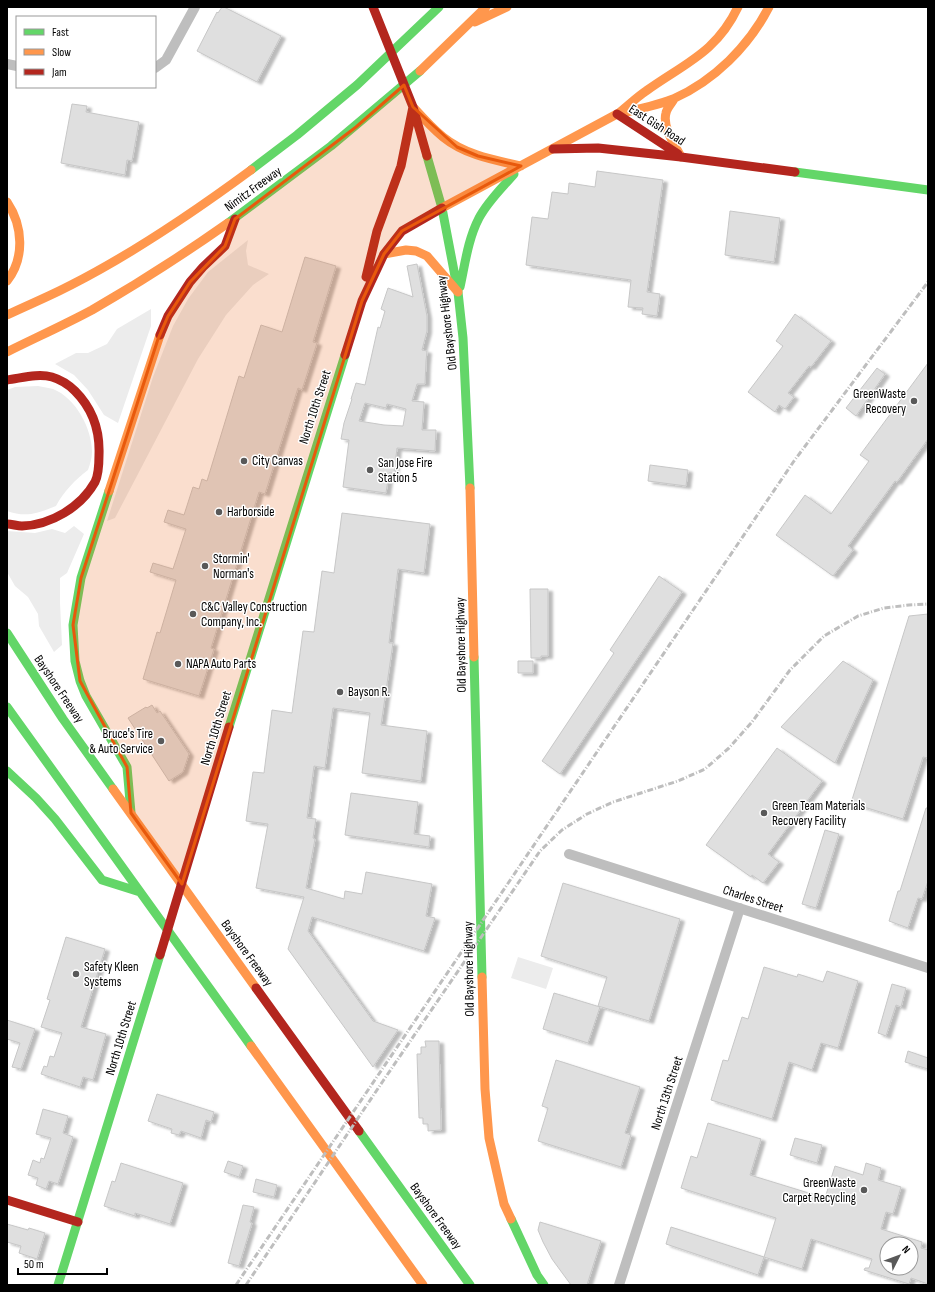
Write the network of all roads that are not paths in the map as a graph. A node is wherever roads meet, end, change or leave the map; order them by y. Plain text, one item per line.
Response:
1 (195, 7) edge
2 (373, 7) edge
3 (427, 7) edge
4 (439, 7) edge
5 (486, 7) edge
6 (506, 7) edge
7 (738, 7) edge
8 (769, 7) edge
9 (422, 23) junction
10 (469, 25) junction
11 (156, 67) edge
12 (674, 99) junction
13 (413, 107) junction
14 (617, 114) junction
15 (553, 149) junction
16 (681, 156) junction
17 (520, 166) junction
18 (928, 190) edge
19 (7, 202) edge
20 (442, 208) junction
21 (235, 219) junction
22 (384, 254) junction
23 (7, 281) edge
24 (458, 292) junction
25 (362, 301) junction
26 (7, 315) edge
27 (7, 352) edge
28 (7, 380) edge
29 (7, 524) edge
30 (7, 633) edge
31 (7, 707) edge
32 (7, 771) edge
33 (131, 813) junction
34 (569, 854) dead end
35 (140, 892) junction
36 (740, 908) junction
37 (928, 968) edge
38 (7, 1200) edge
39 (78, 1222) junction
40 (421, 1283) edge
41 (58, 1285) edge
42 (470, 1285) edge
43 (544, 1285) edge
44 (619, 1285) edge

1 - 11 street
2 - 13 main road, Old Bayshore Highway
3 - 9 main road
4 - 9 main road, Nimitz Freeway
5 - 10 main road, Nimitz Freeway
6 - 10 main road
7 - 14 main road
8 - 12 main road
9 - 26 main road, Nimitz Freeway
10 - 21 main road, Nimitz Freeway
12 - 14 main road
12 - 16 main road
13 - 17 main road
13 - 20 main road, Old Bayshore Highway
13 - 25 main road
14 - 15 main road, East Gish Road
14 - 16 main road, East Gish Road
15 - 16 main road
15 - 17 main road, East Gish Road
16 - 18 main road, East Gish Road
17 - 20 main road, East Gish Road
17 - 24 main road
19 - 23 main road
20 - 22 main road, North 10th Street
20 - 24 main road, Old Bayshore Highway
21 - 27 main road, Nimitz Freeway
21 - 33 main road
22 - 24 main road
22 - 25 main road, North 10th Street
24 - 43 main road, Old Bayshore Highway
25 - 39 main road, North 10th Street
28 - 29 main road
30 - 33 main road, Bayshore Freeway
31 - 35 main road
32 - 35 main road
33 - 42 main road, Bayshore Freeway
34 - 36 street, Charles Street
35 - 40 main road
36 - 37 street, Charles Street
36 - 44 street, North 13th Street
38 - 39 main road
39 - 41 main road, North 10th Street

